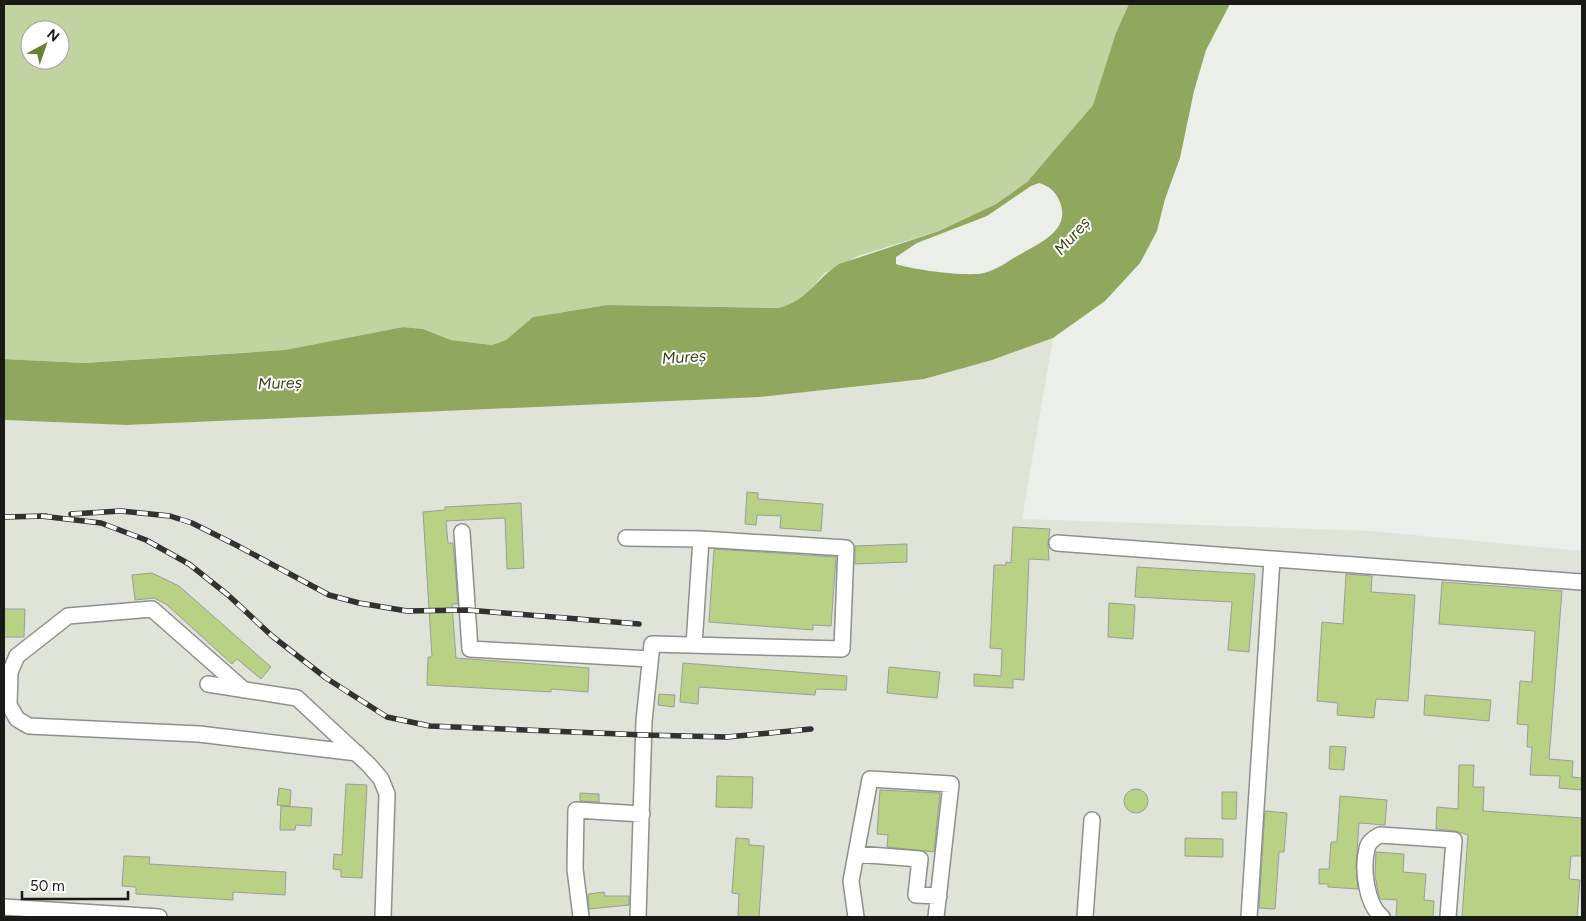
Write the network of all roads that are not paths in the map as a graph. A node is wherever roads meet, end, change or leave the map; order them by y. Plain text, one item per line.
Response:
1 (462, 532) dead end
2 (626, 538) dead end
3 (701, 539) junction
4 (1058, 542) dead end
5 (1272, 559) junction
6 (1582, 582) edge
7 (694, 645) junction
8 (650, 658) junction
9 (208, 684) dead end
10 (244, 690) junction
11 (357, 753) junction
12 (642, 814) junction
13 (1092, 820) dead end
14 (856, 854) junction
15 (939, 896) junction
16 (4, 906) edge
17 (159, 917) edge
18 (383, 917) edge
19 (581, 917) edge
20 (638, 917) edge
21 (856, 917) edge
22 (936, 917) edge
23 (1085, 917) edge
24 (1249, 917) edge
25 (1382, 917) edge
26 (1448, 917) edge

1 - 8 street
2 - 3 street
3 - 7 street
3 - 7 street
4 - 5 street
5 - 6 street
5 - 24 street
7 - 8 street
8 - 12 street
9 - 10 street
10 - 11 street
10 - 11 street
11 - 18 street
12 - 19 street
12 - 20 street
13 - 23 street
14 - 15 street
14 - 15 street
14 - 21 street
15 - 22 street
16 - 17 street
25 - 26 street

